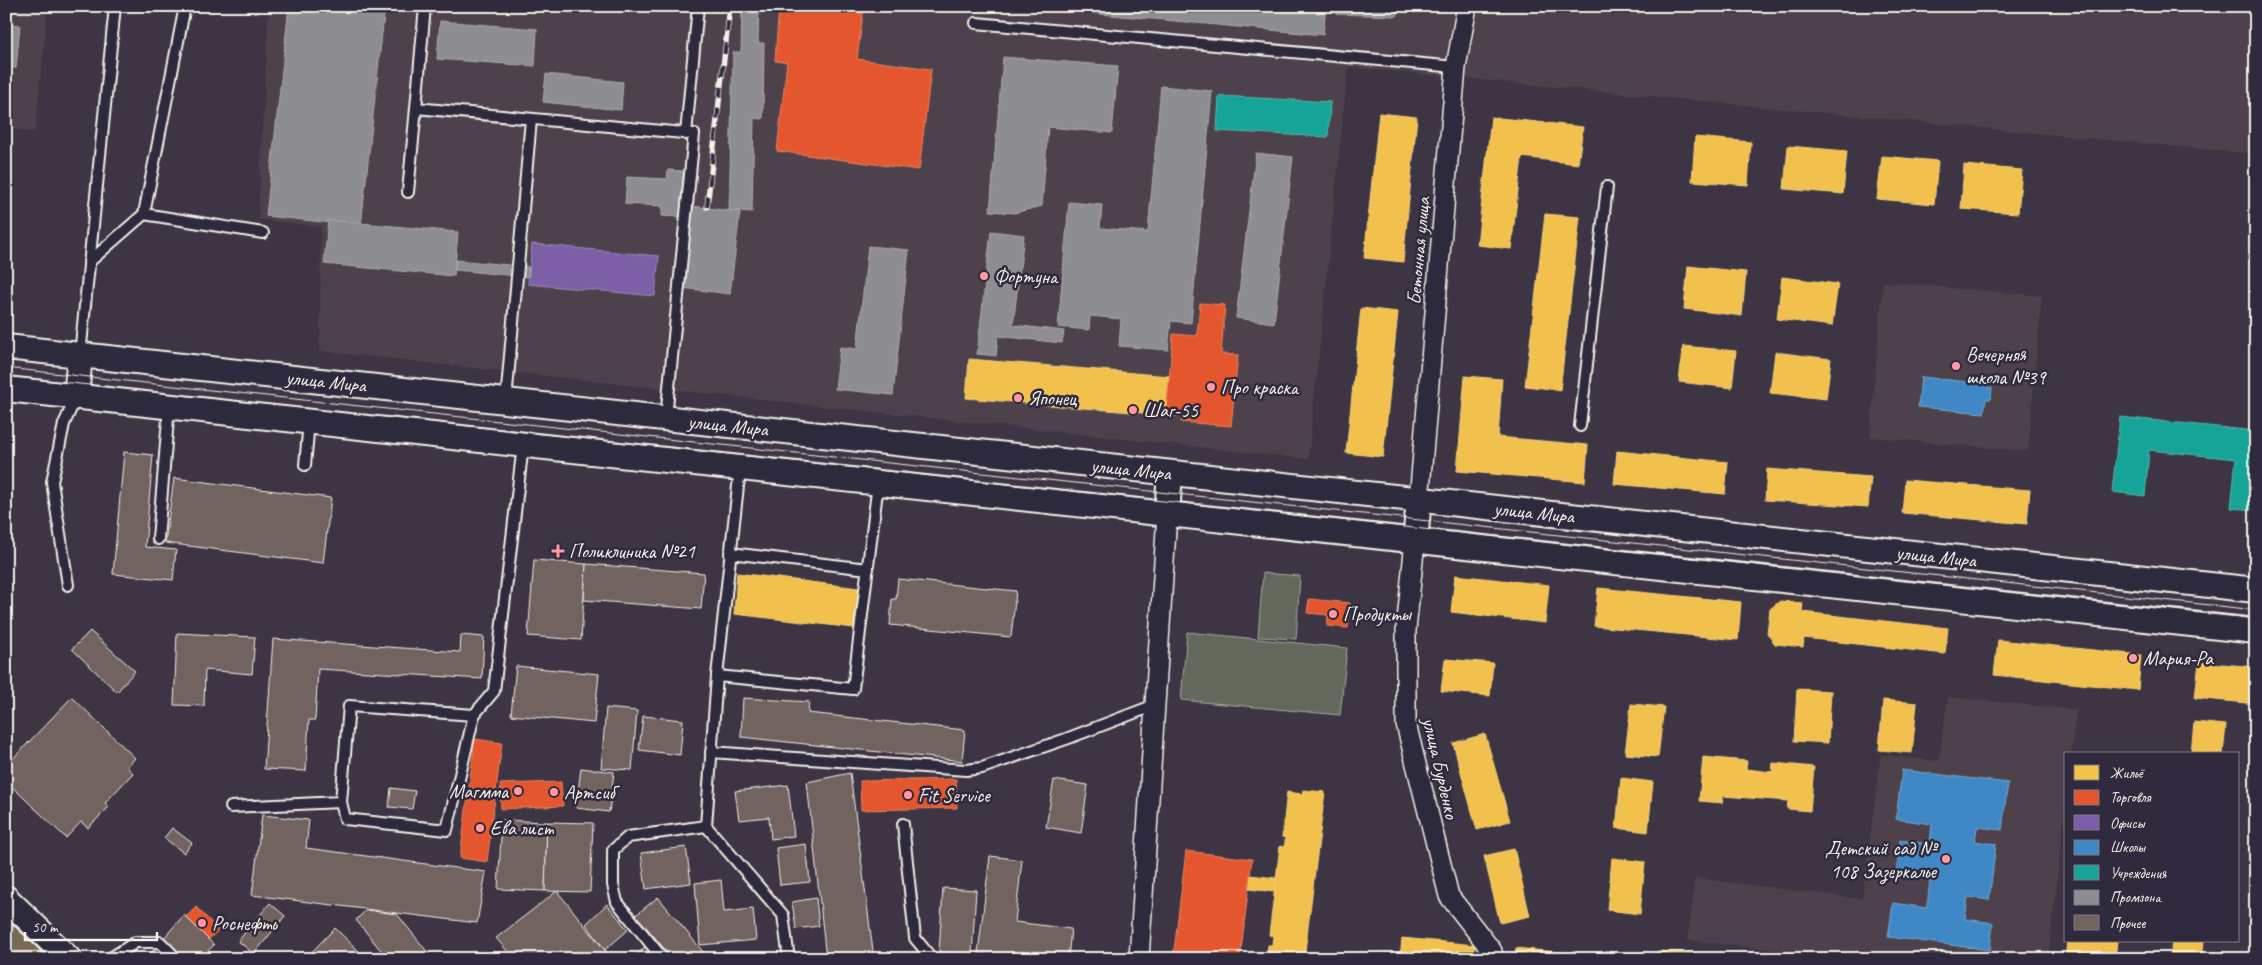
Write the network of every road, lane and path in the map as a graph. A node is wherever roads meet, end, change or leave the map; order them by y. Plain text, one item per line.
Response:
1 (115, 6) edge
2 (185, 6) edge
3 (425, 6) edge
4 (698, 6) edge
5 (1467, 6) edge
6 (976, 23) dead end
7 (1456, 67) junction
8 (416, 108) junction
9 (531, 119) junction
10 (686, 134) junction
11 (1607, 187) dead end
12 (408, 192) dead end
13 (144, 214) junction
14 (263, 233) dead end
15 (89, 262) junction
16 (6, 347) edge
17 (80, 355) junction
18 (6, 389) edge
19 (76, 397) junction
20 (506, 401) junction
21 (169, 407) junction
22 (666, 418) junction
23 (310, 422) junction
24 (1580, 426) dead end
25 (523, 445) junction
26 (305, 465) dead end
27 (740, 468) junction
28 (1170, 473) junction
29 (878, 483) junction
30 (1420, 500) junction
31 (1167, 514) junction
32 (158, 539) dead end
33 (1415, 541) junction
34 (730, 553) junction
35 (868, 569) junction
36 (68, 584) dead end
37 (2256, 590) edge
38 (2256, 631) edge
39 (717, 676) junction
40 (1155, 705) junction
41 (474, 715) junction
42 (712, 752) junction
43 (341, 802) junction
44 (231, 807) dead end
45 (902, 824) dead end
46 (706, 826) junction
47 (6, 898) edge
48 (6, 938) edge
49 (28, 959) edge
50 (69, 959) edge
51 (109, 959) edge
52 (177, 959) edge
53 (663, 959) edge
54 (789, 959) edge
55 (932, 959) edge
56 (1139, 959) edge
57 (1493, 959) edge

1 - 15 lane
2 - 13 lane
3 - 8 lane
4 - 10 lane
5 - 7 street, Бетонная улица
6 - 7 lane
7 - 30 street, Бетонная улица
8 - 9 lane
8 - 12 lane
9 - 10 lane
9 - 20 lane
10 - 22 lane
11 - 24 lane
13 - 14 lane
13 - 15 lane
15 - 17 lane
16 - 17 street, улица Мира
17 - 19 street
17 - 20 street, улица Мира
18 - 19 street, улица Мира
19 - 21 street, улица Мира
19 - 36 lane
20 - 22 street, улица Мира
21 - 23 street, улица Мира
21 - 32 lane
22 - 28 street, улица Мира
23 - 25 street, улица Мира
23 - 26 lane
25 - 27 street, улица Мира
25 - 41 lane
27 - 29 street, улица Мира
27 - 34 lane
28 - 30 street, улица Мира
28 - 31 street
29 - 31 street, улица Мира
29 - 35 lane
30 - 33 street
30 - 37 street, улица Мира
31 - 33 street, улица Мира
31 - 40 street
33 - 38 street, улица Мира
33 - 57 street, улица Бурденко
34 - 35 lane
34 - 39 lane
35 - 39 lane
39 - 42 lane
40 - 42 lane
40 - 56 street
41 - 43 lane
41 - 43 lane
42 - 46 lane
43 - 44 lane
45 - 55 lane
46 - 53 lane
46 - 54 lane
47 - 50 street
48 - 49 main road
51 - 52 lane

